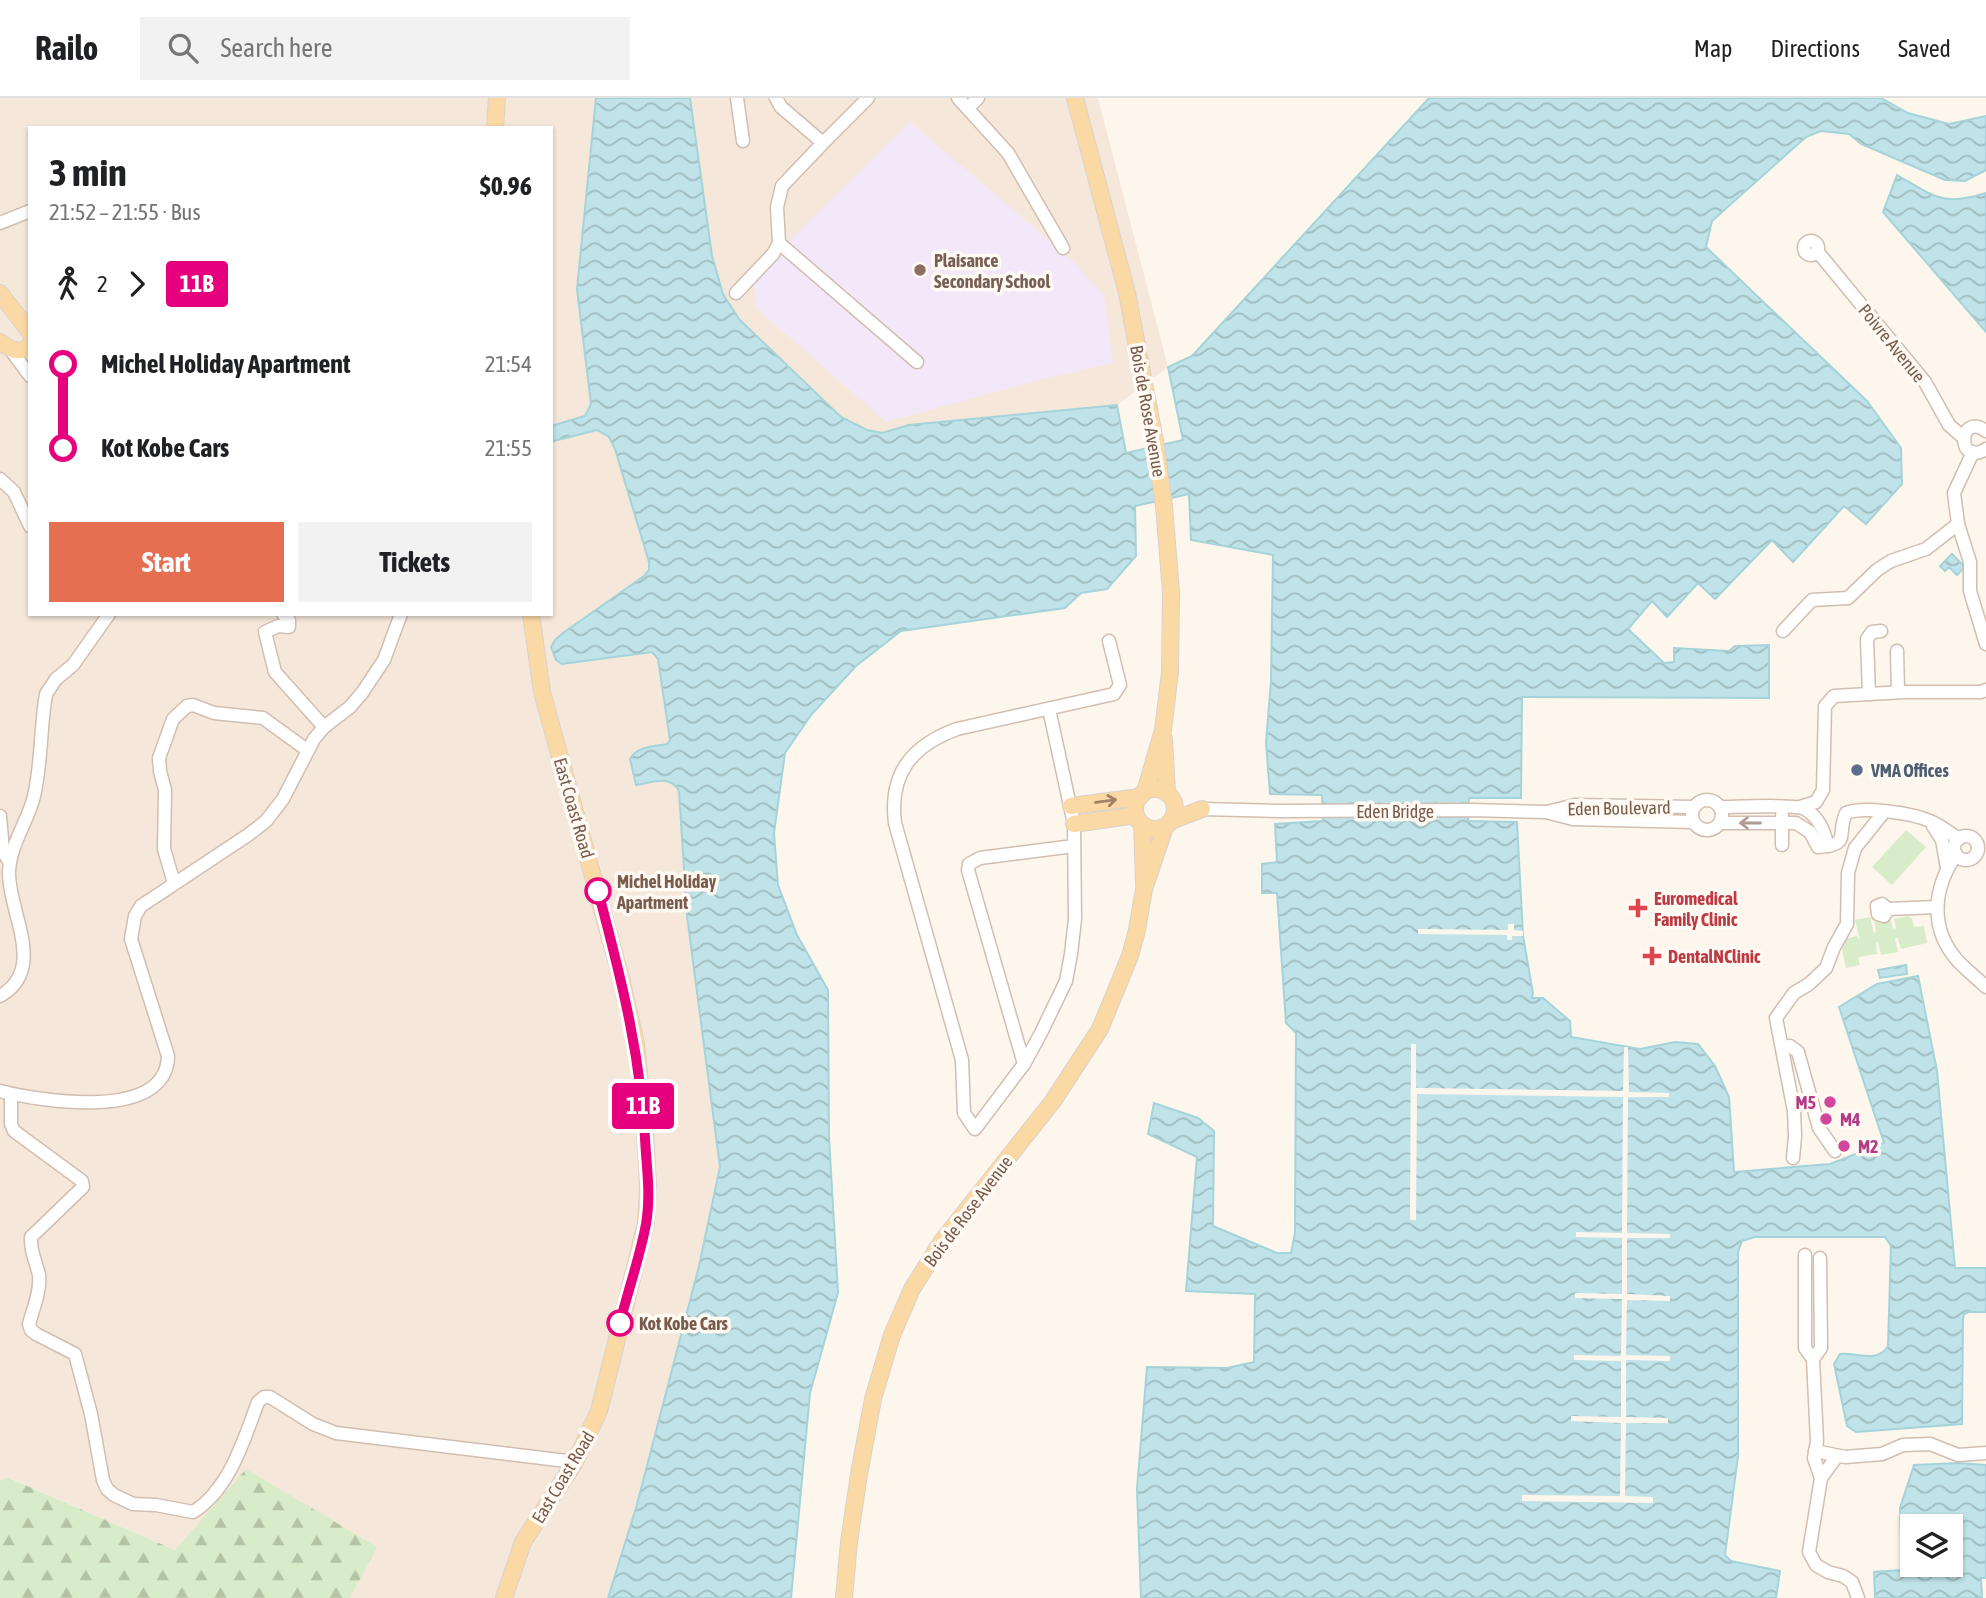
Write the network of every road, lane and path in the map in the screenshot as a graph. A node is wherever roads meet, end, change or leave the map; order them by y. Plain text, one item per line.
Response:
1 (497, 98) edge
2 (737, 98) edge
3 (776, 98) edge
4 (868, 98) edge
5 (958, 98) edge
6 (978, 98) edge
7 (1075, 98) edge
8 (968, 108) junction
9 (495, 126) edge
10 (743, 141) dead end
11 (823, 143) junction
12 (28, 212) edge
13 (0, 223) edge
14 (779, 243) junction
15 (1063, 248) dead end
16 (1817, 251) dead end
17 (0, 293) edge
18 (737, 293) dead end
19 (28, 329) edge
20 (28, 345) edge
21 (5, 346) edge
22 (917, 362) dead end
23 (28, 374) edge
24 (1986, 430) edge
25 (1964, 438) junction
26 (1980, 451) edge
27 (0, 479) edge
28 (28, 522) edge
29 (1958, 524) junction
30 (108, 616) edge
31 (285, 616) edge
32 (400, 616) edge
33 (531, 616) edge
34 (1783, 631) dead end
35 (1881, 631) dead end
36 (1109, 641) dead end
37 (1986, 644) edge
38 (1897, 651) dead end
39 (1986, 690) edge
40 (1898, 692) junction
41 (1869, 694) junction
42 (1049, 709) junction
43 (324, 727) junction
44 (1163, 730) junction
45 (1824, 738) junction
46 (307, 750) junction
47 (1142, 794) junction
48 (1169, 796) junction
49 (1071, 806) junction
50 (1693, 807) junction
51 (1720, 807) junction
52 (1782, 807) junction
53 (1800, 807) junction
54 (1202, 809) junction
55 (1472, 810) joint
56 (1546, 812) junction
57 (1884, 812) junction
58 (0, 816) edge
59 (1814, 817) junction
60 (1929, 820) junction
61 (1140, 821) junction
62 (1693, 822) junction
63 (1782, 822) junction
64 (1720, 823) junction
65 (1796, 823) junction
66 (1074, 824) junction
67 (1168, 824) junction
68 (1986, 832) edge
69 (1959, 839) junction
70 (1974, 840) junction
71 (1782, 845) dead end
72 (1074, 846) junction
73 (1823, 847) junction
74 (1956, 855) junction
75 (10, 864) junction
76 (1947, 868) junction
77 (174, 883) junction
78 (1144, 889) junction
79 (1937, 907) junction
80 (1888, 909) dead end
81 (1986, 987) edge
82 (0, 996) edge
83 (1782, 1046) junction
84 (1024, 1064) junction
85 (5, 1092) edge
86 (1835, 1151) dead end
87 (1793, 1158) dead end
88 (1805, 1255) dead end
89 (1820, 1258) dead end
90 (1813, 1359) junction
91 (1815, 1451) junction
92 (1986, 1453) edge
93 (1837, 1455) junction
94 (575, 1462) junction
95 (1822, 1478) junction
96 (504, 1598) edge
97 (844, 1598) edge
98 (1858, 1598) edge

1 - 9 main road
2 - 10 street
3 - 11 street
4 - 11 street
5 - 8 street
6 - 8 street
7 - 44 main road, Bois de Rose Avenue
8 - 15 street
11 - 14 street
12 - 13 street
14 - 18 street
14 - 22 street
16 - 25 street, Poivre Avenue
17 - 19 main road
20 - 21 main road
21 - 23 street
24 - 25 street
25 - 26 street, Poivre Avenue
26 - 29 street
27 - 28 street
29 - 34 street
29 - 37 street
30 - 75 street
31 - 43 street
32 - 43 street
33 - 94 main road, East Coast Road
35 - 41 street
36 - 42 street
38 - 40 street
39 - 40 street
40 - 41 street
41 - 45 street
42 - 49 street
42 - 84 street
43 - 46 street
44 - 47 main road, Bois de Rose Avenue
44 - 48 main road, Bois de Rose Avenue
45 - 53 street
45 - 59 street
46 - 77 street
46 - 77 street
47 - 48 main road
49 -> 47 main road
47 - 61 main road
48 - 54 main road
48 - 67 main road
49 - 66 street
50 - 51 street, Eden Boulevard
50 - 56 street, Eden Boulevard
50 - 62 street, Eden Boulevard
51 - 52 street, Eden Boulevard
51 - 64 street
52 - 53 street, Eden Boulevard
52 - 63 street
53 - 59 street
54 - 55 street, Eden Bridge
54 - 67 main road
55 - 56 street, Eden Boulevard
56 - 62 street, Eden Boulevard
57 - 60 street
57 - 73 street
57 - 83 street
58 - 75 street
59 - 65 street
59 - 73 street
60 - 69 street
60 - 76 street
61 - 66 main road
61 - 67 main road
61 - 78 main road, Bois de Rose Avenue
62 - 64 street, Eden Boulevard
63 -> 64 street, Eden Boulevard
63 - 65 street, Eden Boulevard
63 - 71 street
65 - 73 street
66 - 72 street
67 - 78 main road, Bois de Rose Avenue
68 - 70 street
69 - 70 street
69 - 74 street
70 - 74 street
72 - 84 street
72 - 84 street
74 - 76 street
75 - 82 street
76 - 79 street
77 - 85 street
78 - 97 main road, Bois de Rose Avenue
79 - 80 street
79 - 81 street
83 - 86 street
83 - 87 street
85 - 94 street
88 - 90 street
89 - 90 street
90 - 91 street
91 - 93 street
91 - 95 street
92 - 93 street
93 - 95 street
94 - 96 main road, East Coast Road
95 - 98 street

